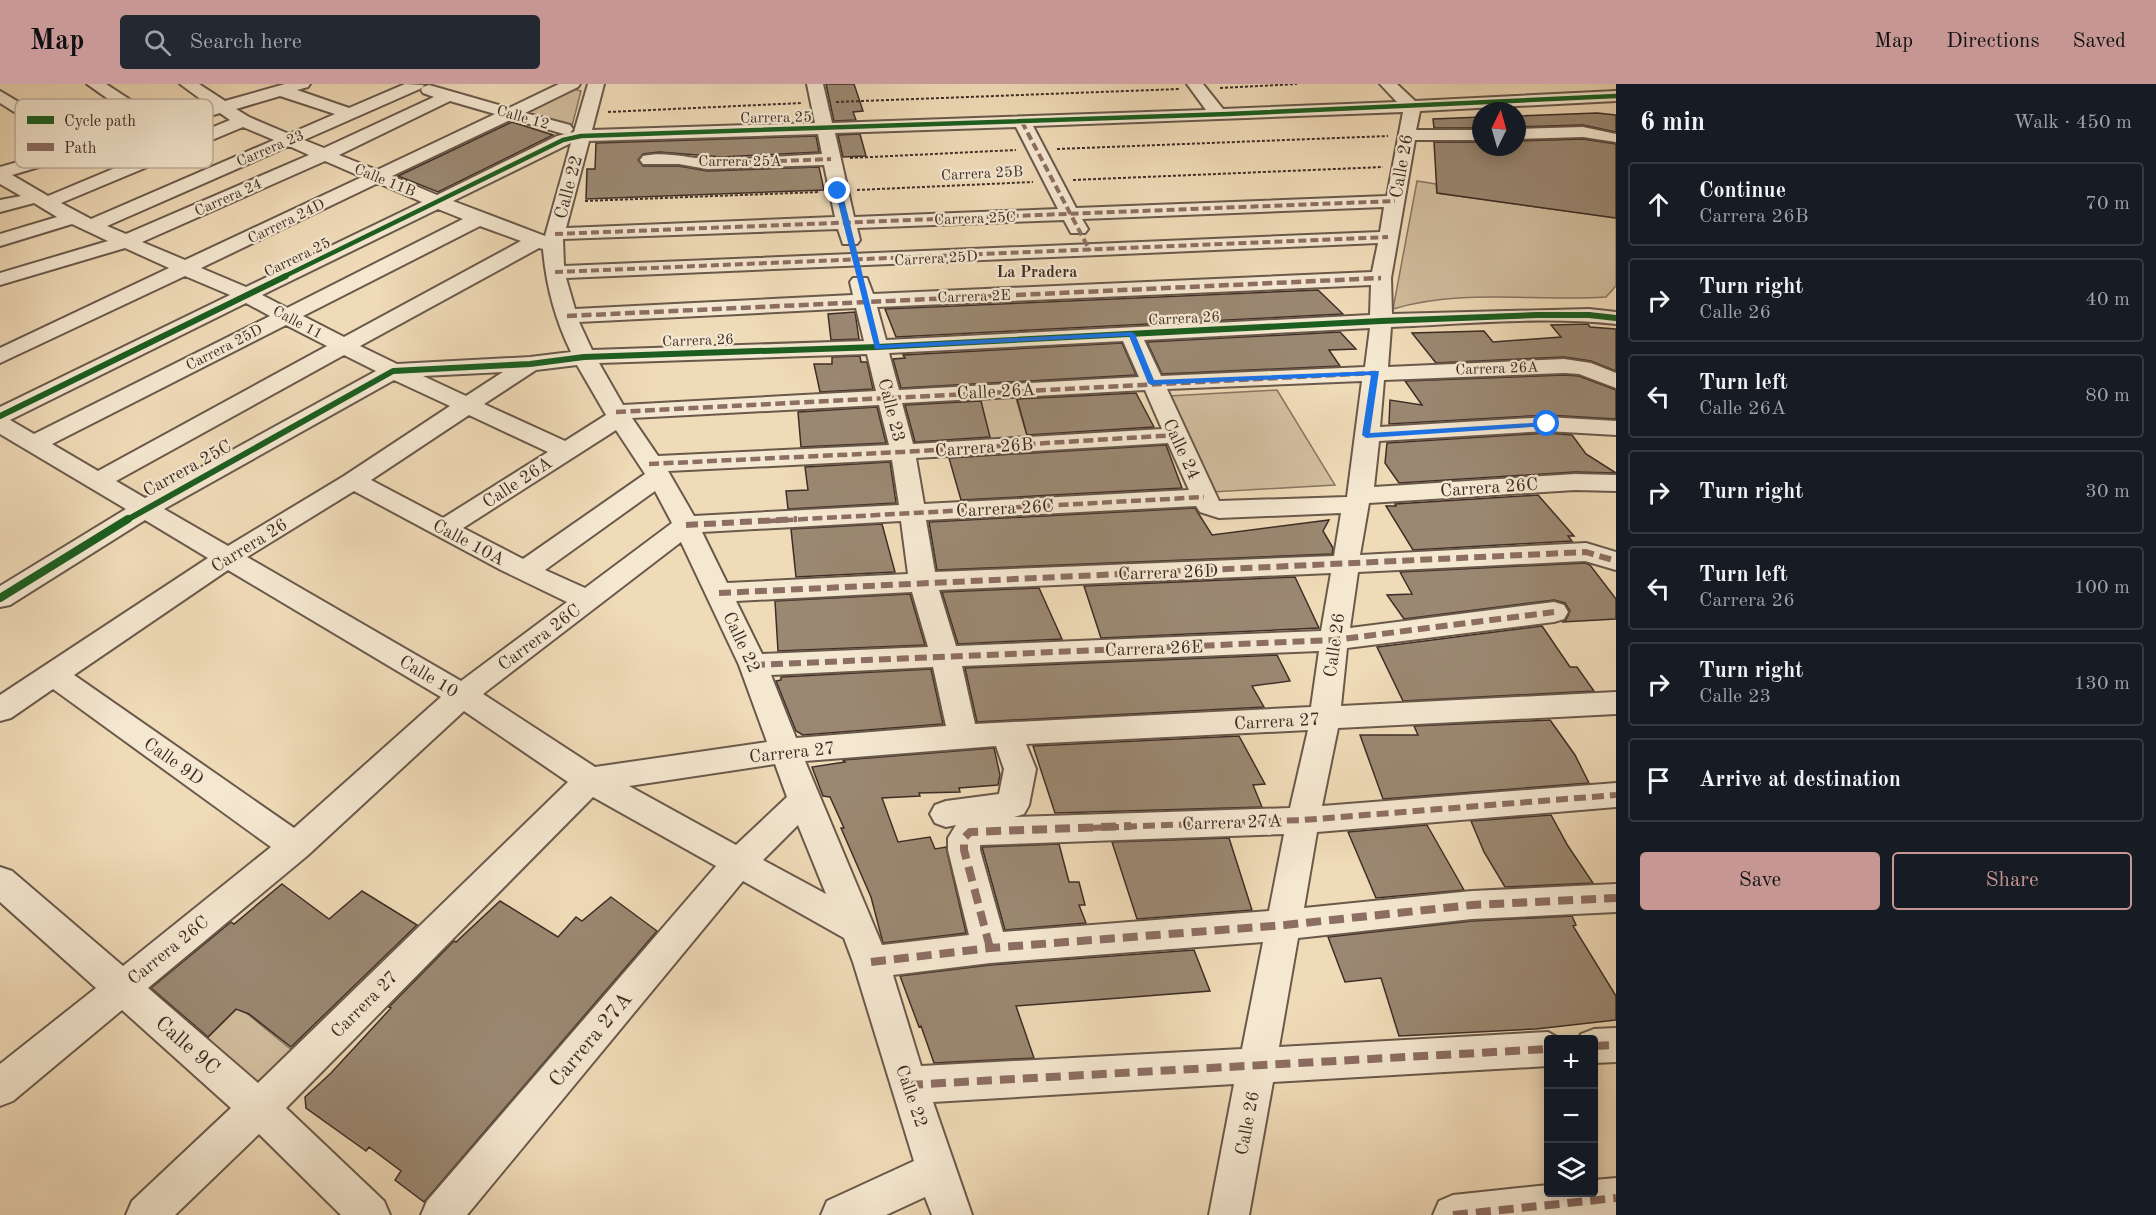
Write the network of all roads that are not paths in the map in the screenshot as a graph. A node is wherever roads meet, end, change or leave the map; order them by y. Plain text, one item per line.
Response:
1 (95, 84) edge
2 (188, 84) edge
3 (302, 84) edge
4 (576, 84) edge
5 (1388, 84) edge
6 (415, 85) edge
7 (1197, 86) edge
8 (1481, 86) dead end
9 (279, 90) junction
10 (818, 93) edge
11 (0, 96) edge
12 (448, 96) junction
13 (1616, 96) edge
14 (118, 99) edge
15 (208, 99) edge
16 (1497, 102) joint
17 (213, 103) edge
18 (1472, 103) edge
19 (15, 105) edge
20 (1412, 107) junction
21 (220, 108) junction
22 (213, 110) edge
23 (512, 113) junction
24 (351, 114) junction
25 (1218, 114) junction
26 (243, 121) junction
27 (1022, 122) junction
28 (826, 129) junction
29 (573, 132) junction
30 (711, 132) junction
31 (213, 133) edge
32 (1526, 134) edge
33 (1407, 135) junction
34 (1472, 135) edge
35 (1613, 138) dead end
36 (287, 140) junction
37 (324, 155) junction
38 (831, 159) junction
39 (649, 160) dead end
40 (707, 164) junction
41 (23, 168) edge
42 (122, 168) edge
43 (0, 175) edge
44 (377, 177) junction
45 (40, 200) junction
46 (1395, 201) junction
47 (439, 202) junction
48 (0, 206) edge
49 (1070, 214) junction
50 (479, 219) junction
51 (82, 222) junction
52 (846, 224) junction
53 (1388, 237) junction
54 (0, 240) edge
55 (125, 242) junction
56 (550, 248) junction
57 (1090, 251) junction
58 (855, 261) junction
59 (186, 269) junction
60 (1381, 278) junction
61 (0, 279) edge
62 (248, 296) junction
63 (864, 301) junction
64 (286, 316) junction
65 (567, 316) junction
66 (1616, 318) edge
67 (1381, 321) junction
68 (1131, 334) junction
69 (346, 347) junction
70 (877, 347) junction
71 (0, 356) edge
72 (584, 357) junction
73 (530, 364) junction
74 (393, 371) junction
75 (1374, 376) junction
76 (1616, 381) edge
77 (1160, 386) junction
78 (889, 396) junction
79 (470, 406) junction
80 (618, 414) junction
81 (0, 416) edge
82 (0, 424) edge
83 (1616, 428) edge
84 (1176, 435) junction
85 (1366, 435) junction
86 (33, 444) junction
87 (566, 451) junction
88 (903, 452) junction
89 (654, 470) junction
90 (99, 480) junction
91 (353, 481) junction
92 (1616, 483) edge
93 (1358, 500) junction
94 (1211, 504) junction
95 (144, 509) junction
96 (911, 514) junction
97 (686, 525) junction
98 (444, 529) junction
99 (227, 558) junction
100 (1616, 561) edge
101 (1346, 566) junction
102 (525, 571) junction
103 (923, 581) junction
104 (3, 592) edge
105 (719, 593) junction
106 (587, 600) junction
107 (1554, 612) dead end
108 (1334, 640) junction
109 (945, 656) junction
110 (753, 665) junction
111 (54, 675) junction
112 (462, 695) junction
113 (1616, 704) edge
114 (0, 710) edge
115 (1325, 719) junction
116 (1007, 733) junction
117 (963, 736) junction
118 (785, 751) junction
119 (590, 780) junction
120 (1616, 795) edge
121 (804, 800) junction
122 (946, 814) dead end
123 (1303, 820) junction
124 (295, 847) junction
125 (738, 863) junction
126 (0, 881) edge
127 (1616, 898) edge
128 (1285, 925) junction
129 (857, 928) junction
130 (990, 948) junction
131 (871, 962) junction
132 (122, 987) junction
133 (1616, 1045) edge
134 (1598, 1046) edge
135 (1544, 1049) edge
136 (1259, 1066) junction
137 (908, 1085) junction
138 (0, 1088) edge
139 (260, 1108) junction
140 (938, 1170) junction
141 (1616, 1198) edge
142 (146, 1215) edge
143 (370, 1215) edge
144 (441, 1215) edge
145 (841, 1215) edge
146 (952, 1215) edge
147 (1229, 1215) edge
148 (1453, 1215) edge

1 - 14 street
2 - 15 street, Calle 11B
3 - 9 street
4 - 23 street, Carrera 24D
4 - 29 street, Calle 22
5 - 20 street
6 - 12 street, Calle 12
6 - 24 street, Carrera 23
7 - 25 street
8 - 16 street
9 - 21 street
9 - 24 street
10 - 28 street, Calle 23
11 - 19 street
12 - 23 street, Calle 12
12 - 37 street, Carrera 24
13 - 16 street, Carrera 25
17 - 21 street, Calle 11B
18 - 20 street, Carrera 25
20 - 25 street, Carrera 25
20 - 33 street, Calle 26
21 - 22 street
21 - 26 street, Calle 11B
23 - 29 street, Calle 12
23 - 44 street, Carrera 24D
24 - 36 street, Carrera 23
25 - 27 street, Carrera 25
26 - 31 street
26 - 36 street, Calle 11B
27 - 28 street, Carrera 25
27 - 49 street
28 - 30 street, Carrera 25
28 - 38 street, Calle 23
29 - 30 street, Carrera 25
29 - 47 street, Carrera 25
29 - 56 street, Calle 22
30 - 40 street
32 - 35 street
33 - 34 street
33 - 46 street, Calle 26
36 - 37 street, Calle 11B
36 - 51 street, Carrera 23
37 - 44 street, Calle 11B
37 - 55 street, Carrera 24
38 - 40 street, Carrera 25A
38 - 52 street, Calle 23
39 - 40 street, Carrera 25A
41 - 43 street
42 - 45 street
43 - 45 street, Calle 11
44 - 47 street, Calle 11B
44 - 59 street, Carrera 24D
45 - 48 street
45 - 51 street, Calle 11
46 - 49 street, Carrera 25C
46 - 53 street, Calle 26
47 - 50 street, Calle 11B
47 - 62 street, Carrera 25
49 - 52 street, Carrera 25C
49 - 57 street
50 - 56 street, Calle 11B
50 - 64 street, Carrera 25D
51 - 54 street, Carrera 23
51 - 55 street, Calle 11
52 - 56 street, Carrera 25C
52 - 58 street, Calle 23
53 - 57 street, Carrera 25D
53 - 60 street, Calle 26
55 - 59 street, Calle 11
55 - 61 street, Carrera 24
56 - 58 street, Carrera 25D
56 - 65 street, Calle 22
56 - 69 street
57 - 58 street, Carrera 25D
58 - 63 street, Calle 23
59 - 62 street, Calle 11
59 - 71 street, Carrera 24D
60 - 63 street, Carrera 2E
60 - 67 street, Calle 26
62 - 64 street, Calle 11
62 - 81 street, Carrera 25
63 - 65 street, Carrera 2E
63 - 70 street, Calle 23
64 - 69 street, Calle 11
64 - 86 street, Carrera 25D
65 - 72 street, Calle 22
66 - 67 street, Carrera 26
67 - 68 street, Carrera 26
67 - 75 street, Calle 26
68 - 70 street, Carrera 26
68 - 77 street, Calle 24
69 - 74 street, Calle 11
69 - 90 street
70 - 72 street, Carrera 26
70 - 78 street, Calle 23
72 - 73 street, Carrera 26
72 - 80 street, Calle 22
73 - 74 street, Carrera 26
73 - 79 street, Carrera 26
74 - 79 street, Calle 11
74 - 95 street, Carrera 25C
75 - 76 street, Carrera 26A
75 - 77 street, Carrera 26A
75 - 85 street, Calle 26
77 - 78 street, Calle 26A
77 - 84 street, Calle 24
78 - 80 street, Calle 26A
78 - 88 street, Calle 23
79 - 87 street, Calle 11
79 - 91 street, Carrera 26
80 - 87 street, Calle 26A
80 - 89 street, Calle 22
82 - 86 street, Calle 10
83 - 85 street
84 - 88 street, Carrera 26B
84 - 94 street, Calle 24
85 - 93 street, Calle 26
86 - 90 street, Calle 10
87 - 98 street, Calle 26A
88 - 89 street, Carrera 26B
88 - 96 street, Calle 23
89 - 97 street, Calle 22
89 - 102 street
90 - 95 street, Calle 10
91 - 98 street, Calle 10A
91 - 99 street, Carrera 26
92 - 93 street, Carrera 26C
93 - 94 street, Carrera 26C
93 - 101 street, Calle 26
94 - 96 street, Carrera 26C
95 - 99 street, Calle 10
95 - 104 street, Carrera 25C
96 - 97 street, Carrera 26C
96 - 103 street, Calle 23
97 - 105 street, Calle 22
97 - 106 street, Carrera 26C
98 - 102 street, Calle 10A
99 - 111 street, Carrera 26
99 - 112 street, Calle 10
100 - 101 street, Carrera 26D
101 - 103 street, Carrera 26D
101 - 108 street, Calle 26
102 - 106 street, Calle 10A
103 - 105 street, Carrera 26D
103 - 109 street, Calle 23
105 - 110 street, Calle 22
106 - 112 street, Carrera 26C
107 - 108 street, Carrera 26E
108 - 109 street, Carrera 26E
108 - 115 street, Calle 26
109 - 110 street, Carrera 26E
109 - 117 street, Calle 23
110 - 118 street, Calle 22
111 - 114 street, Carrera 26
111 - 124 street, Calle 9D
112 - 119 street, Calle 10
112 - 124 street, Carrera 26C
113 - 115 street, Carrera 27
115 - 116 street, Carrera 27
115 - 123 street, Calle 26
116 - 117 street, Carrera 27
116 - 122 street
117 - 118 street, Carrera 27
118 - 119 street, Carrera 27
118 - 121 street, Calle 22
119 - 125 street, Calle 10
119 - 139 street, Carrera 27
120 - 123 street, Carrera 27A
121 - 125 street, Carrera 27A
121 - 129 street, Calle 22
123 - 128 street, Calle 26
123 - 130 street, Carrera 27A
124 - 132 street, Carrera 26C
125 - 129 street, Calle 10
125 - 144 street, Carrera 27A
126 - 132 street, Calle 9C
127 - 128 street
128 - 130 street
128 - 136 street, Calle 26
129 - 131 street, Calle 22
130 - 131 street
131 - 137 street, Calle 22
132 - 138 street, Carrera 26C
132 - 139 street, Calle 9C
133 - 134 street
135 - 136 street
136 - 137 street
136 - 147 street, Calle 26
137 - 140 street, Calle 22
139 - 142 street, Carrera 27
139 - 143 street, Calle 9C
140 - 145 street
140 - 146 street, Calle 22
141 - 148 street

